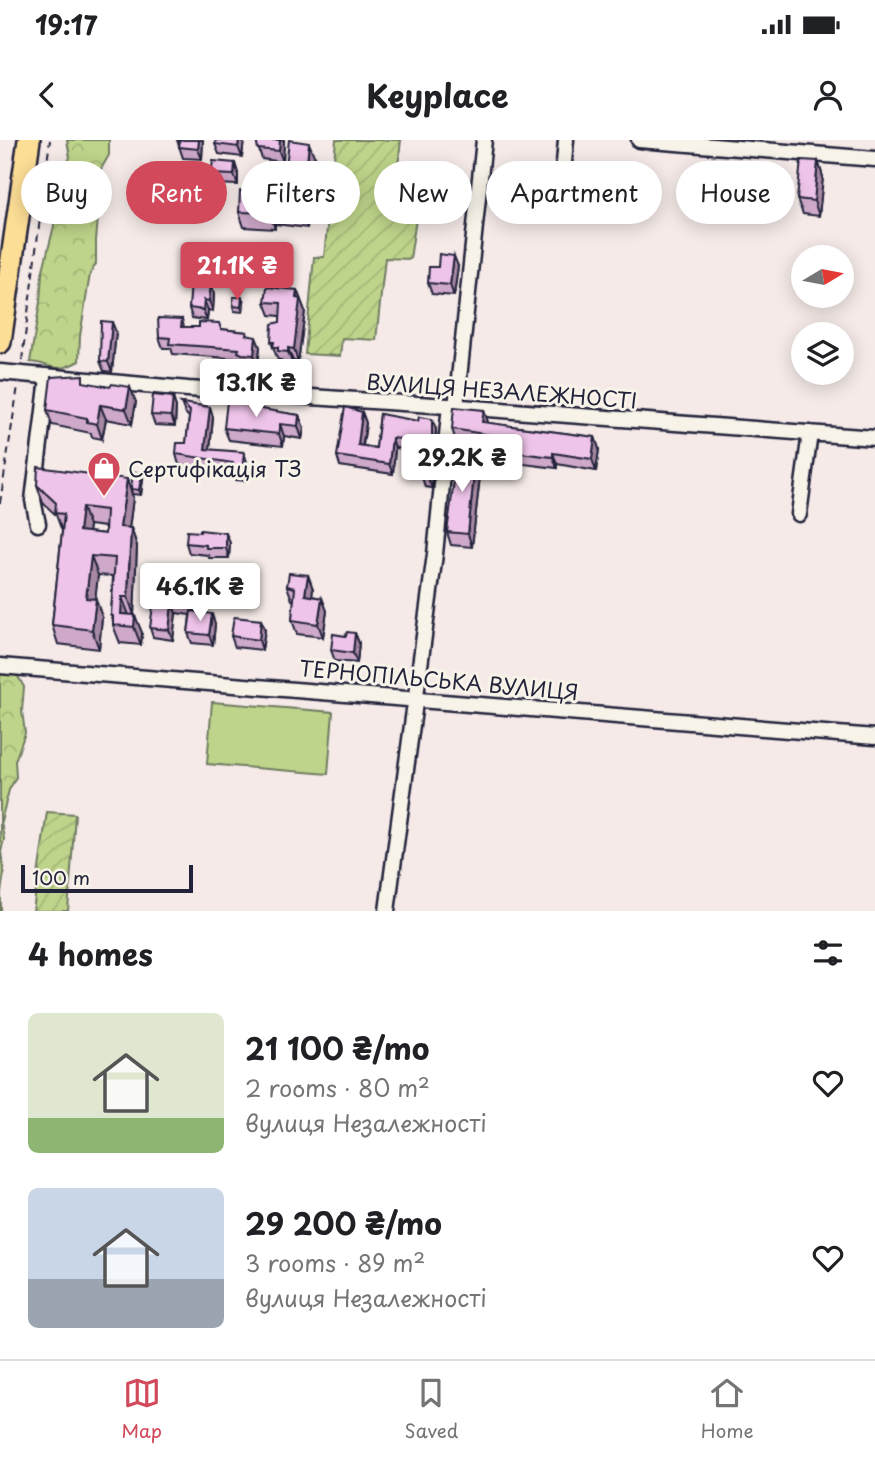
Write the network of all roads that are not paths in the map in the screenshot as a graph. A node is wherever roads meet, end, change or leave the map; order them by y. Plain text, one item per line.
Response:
1 (29, 140) edge
2 (484, 140) edge
3 (566, 140) edge
4 (639, 140) edge
5 (875, 159) edge
6 (564, 161) edge
7 (0, 342) edge
8 (0, 372) edge
9 (48, 378) junction
10 (456, 407) junction
11 (810, 433) junction
12 (875, 438) edge
13 (799, 514) dead end
14 (38, 524) dead end
15 (0, 666) edge
16 (415, 698) junction
17 (875, 737) edge
18 (387, 911) edge

1 - 7 highway
2 - 10 street
3 - 6 street
4 - 5 street
8 - 9 street, ВУЛИЦЯ НЕЗАЛЕЖНОСТІ
9 - 10 street, ВУЛИЦЯ НЕЗАЛЕЖНОСТІ
9 - 14 street
10 - 11 street, ВУЛИЦЯ НЕЗАЛЕЖНОСТІ
10 - 16 street
11 - 12 street, ВУЛИЦЯ НЕЗАЛЕЖНОСТІ
11 - 13 street
15 - 16 street, ТЕРНОПІЛЬСЬКА ВУЛИЦЯ
16 - 17 street, ТЕРНОПІЛЬСЬКА ВУЛИЦЯ
16 - 18 street

